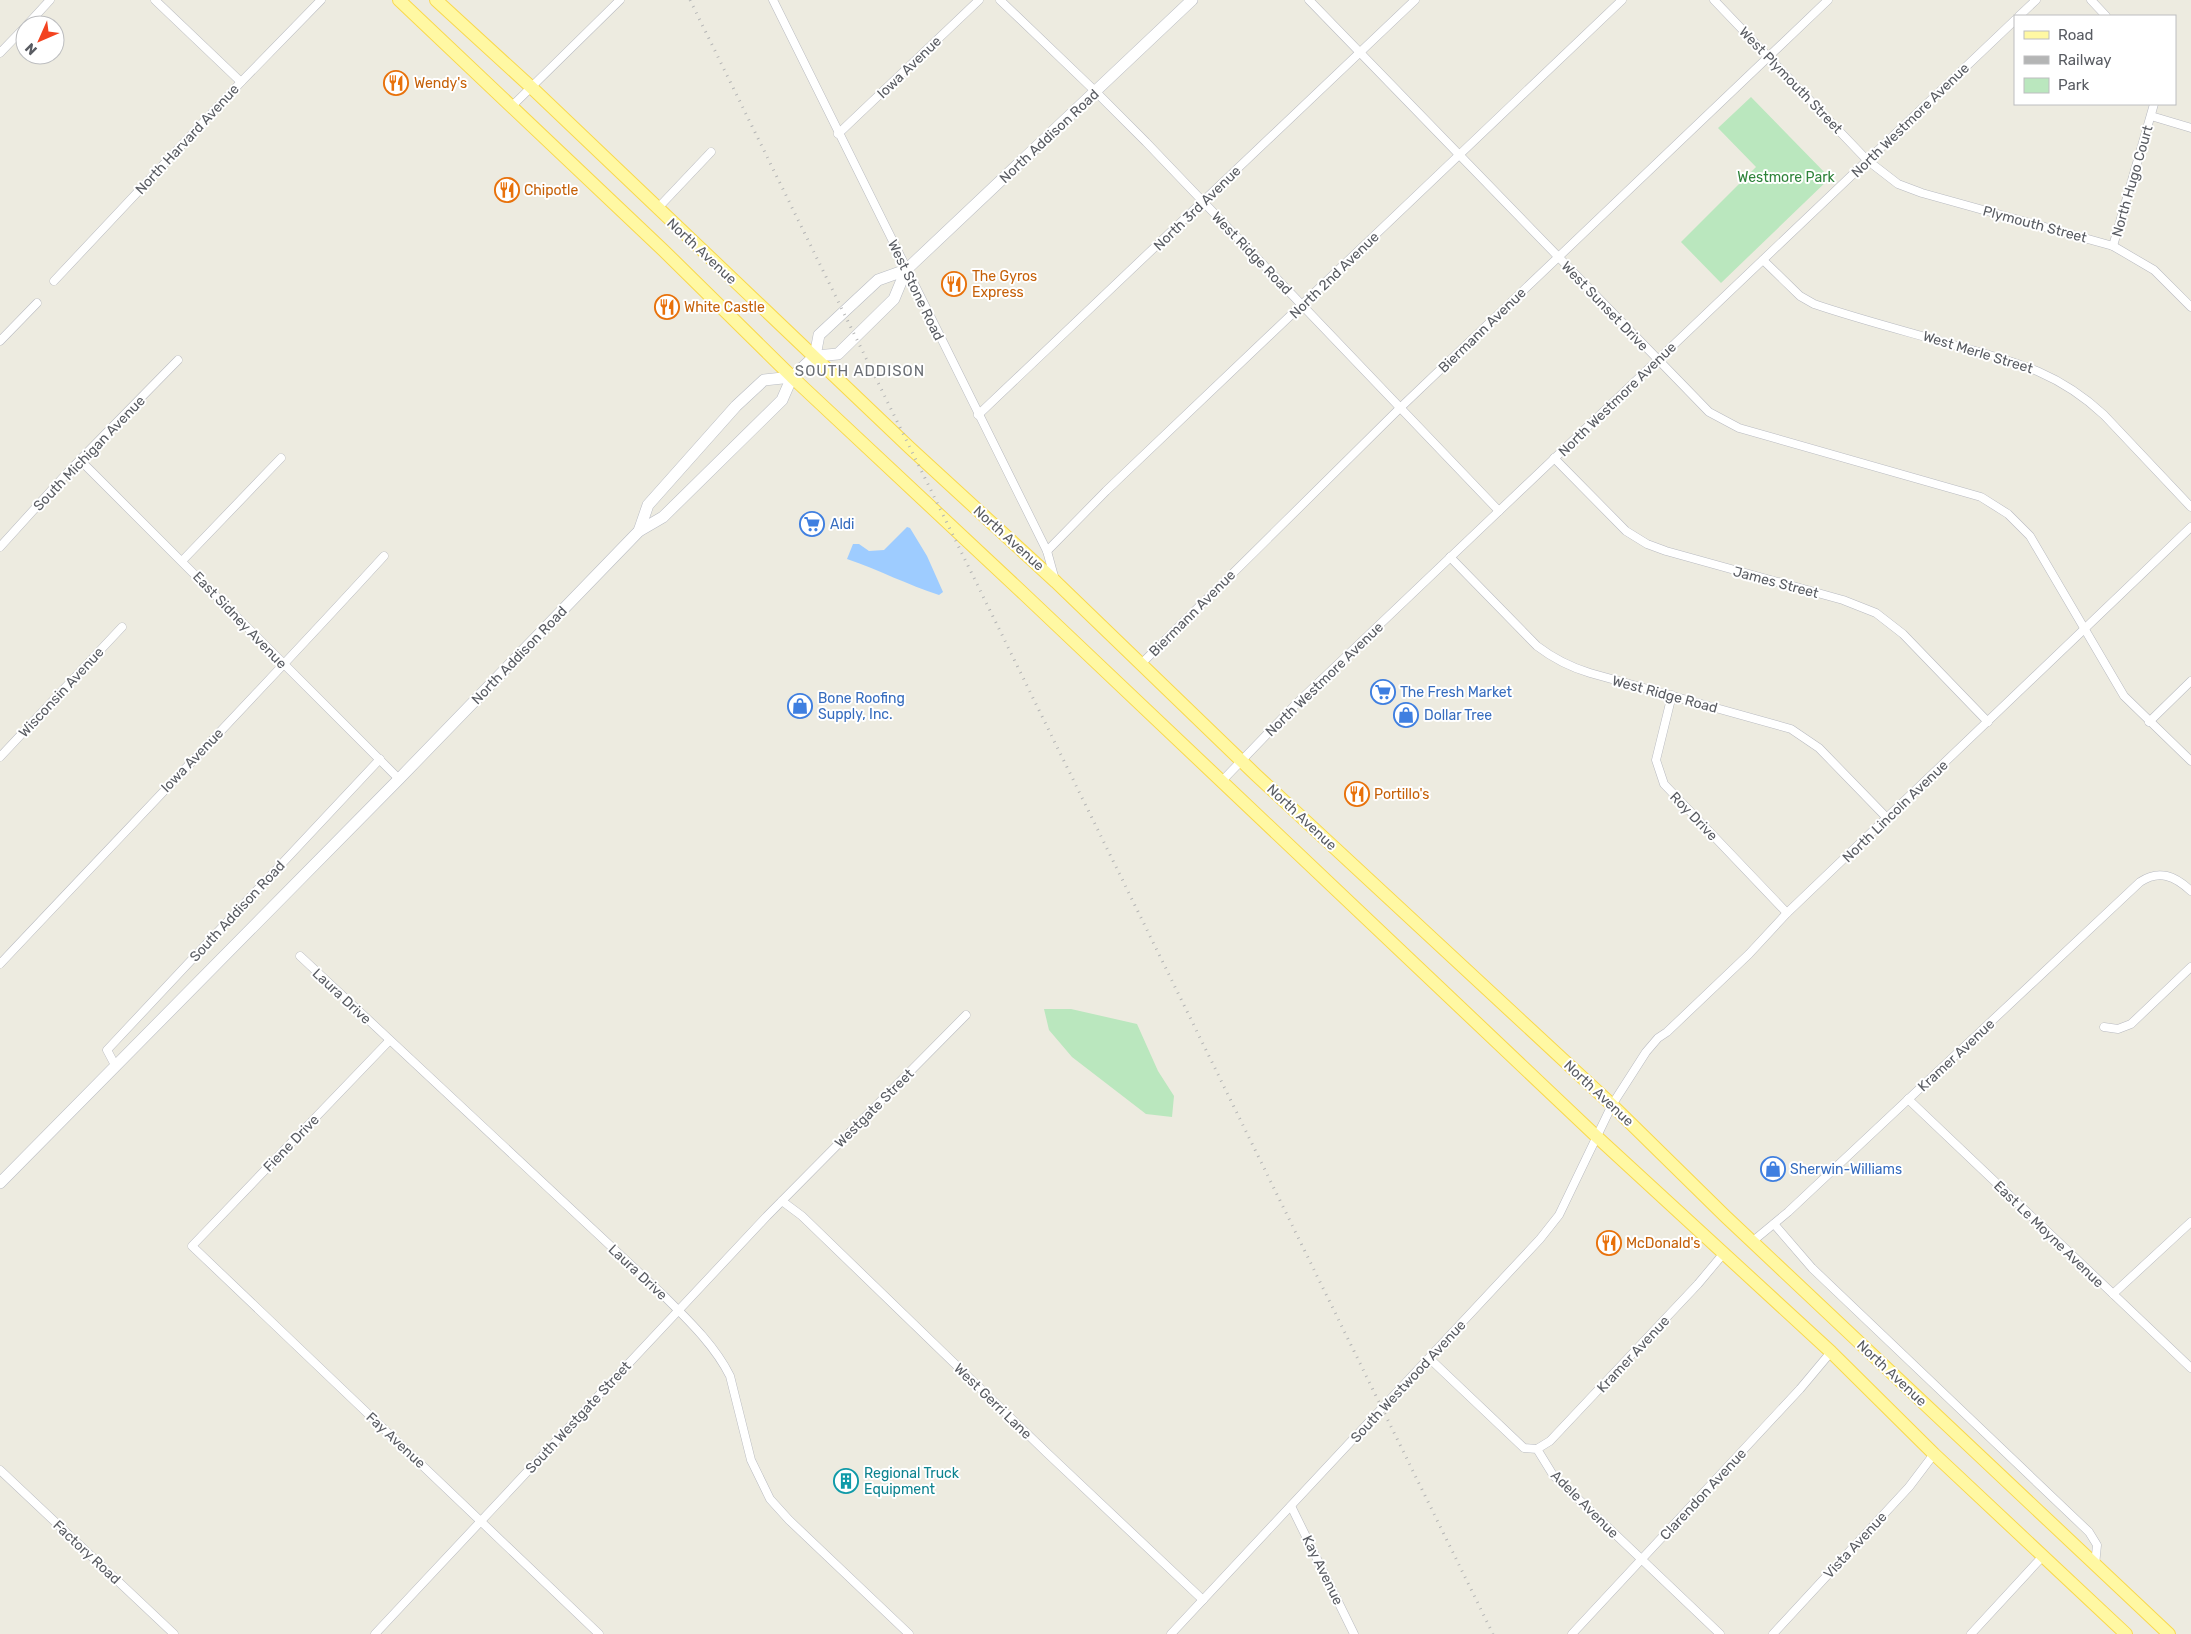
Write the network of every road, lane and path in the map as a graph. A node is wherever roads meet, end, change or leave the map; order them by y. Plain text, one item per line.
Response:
1 (50, 0) edge
2 (155, 0) edge
3 (321, 0) edge
4 (399, 0) edge
5 (436, 0) edge
6 (620, 0) edge
7 (773, 0) edge
8 (979, 0) edge
9 (1000, 0) edge
10 (1192, 0) edge
11 (1309, 0) edge
12 (1415, 0) edge
13 (1622, 0) edge
14 (1714, 0) edge
15 (1828, 0) edge
16 (2036, 0) edge
17 (2091, 0) edge
18 (36, 15) edge
19 (2020, 15) edge
20 (2105, 15) edge
21 (2014, 21) edge
22 (15, 37) edge
23 (1360, 52) junction
24 (0, 53) edge
25 (1768, 57) junction
26 (241, 82) junction
27 (531, 87) junction
28 (1096, 92) junction
29 (2154, 105) edge
30 (511, 108) junction
31 (2151, 116) junction
32 (2191, 128) edge
33 (838, 134) junction
34 (712, 152) dead end
35 (1459, 155) junction
36 (1867, 160) junction
37 (1203, 202) junction
38 (657, 209) junction
39 (2113, 246) junction
40 (1558, 257) junction
41 (1763, 260) junction
42 (906, 270) junction
43 (54, 281) dead end
44 (37, 303) dead end
45 (1302, 305) junction
46 (2191, 307) edge
47 (0, 341) edge
48 (815, 356) junction
49 (178, 360) dead end
50 (1657, 360) junction
51 (792, 377) junction
52 (1400, 408) junction
53 (978, 415) junction
54 (281, 458) dead end
55 (1554, 458) junction
56 (81, 461) junction
57 (2191, 507) edge
58 (1499, 511) junction
59 (2191, 528) edge
60 (639, 531) junction
61 (0, 547) edge
62 (1047, 551) junction
63 (384, 556) dead end
64 (1450, 558) junction
65 (182, 561) junction
66 (1056, 582) junction
67 (122, 627) dead end
68 (2085, 629) junction
69 (1141, 664) junction
70 (284, 666) junction
71 (2191, 681) edge
72 (1672, 695) junction
73 (1988, 722) junction
74 (2149, 722) junction
75 (0, 756) edge
76 (380, 759) junction
77 (1242, 760) junction
78 (2191, 762) edge
79 (399, 779) junction
80 (1222, 781) junction
81 (1886, 818) junction
82 (2191, 891) edge
83 (1787, 913) junction
84 (300, 956) dead end
85 (0, 964) edge
86 (2191, 966) edge
87 (966, 1015) dead end
88 (2104, 1027) dead end
89 (389, 1041) junction
90 (115, 1065) junction
91 (1908, 1099) junction
92 (1612, 1104) junction
93 (1596, 1136) junction
94 (1, 1181) edge
95 (782, 1201) junction
96 (2191, 1222) edge
97 (1774, 1224) junction
98 (1753, 1241) junction
99 (192, 1246) joint
100 (1724, 1253) junction
101 (2113, 1294) junction
102 (679, 1310) junction
103 (1830, 1352) junction
104 (1429, 1358) junction
105 (2191, 1368) edge
106 (1537, 1449) junction
107 (1934, 1454) junction
108 (0, 1470) edge
109 (1291, 1506) junction
110 (482, 1522) junction
111 (2043, 1556) junction
112 (1642, 1560) junction
113 (2095, 1565) junction
114 (1203, 1600) junction
115 (174, 1634) edge
116 (375, 1634) edge
117 (599, 1634) edge
118 (909, 1634) edge
119 (1171, 1634) edge
120 (1354, 1634) edge
121 (1572, 1634) edge
122 (1720, 1634) edge
123 (1773, 1634) edge
124 (1971, 1634) edge
125 (2126, 1634) edge
126 (2169, 1634) edge

1 - 18 street
2 - 26 street
3 - 26 street, North Harvard Avenue
4 - 30 main road, North Avenue
5 - 27 main road, North Avenue
6 - 27 street
7 - 33 street, West Stone Road
8 - 33 street, Iowa Avenue
9 - 28 street, West Ridge Road
10 - 28 street, North Addison Road
11 - 23 street, West Sunset Drive
12 - 23 street, North 3rd Avenue
13 - 35 street, North 2nd Avenue
14 - 25 street, West Plymouth Street
15 - 25 street, Biermann Avenue
16 - 19 street
17 - 20 street
21 - 36 street, North Westmore Avenue
22 - 24 street
23 - 35 street, West Sunset Drive
23 - 37 street, North 3rd Avenue
25 - 36 street, West Plymouth Street
25 - 40 street, Biermann Avenue
26 - 43 street, North Harvard Avenue
27 - 30 street
27 - 38 main road, North Avenue
28 - 37 street, West Ridge Road
28 - 42 street, North Addison Road
29 - 31 street, North Hugo Court
30 - 51 main road, North Avenue
31 - 32 street
31 - 39 street, North Hugo Court
33 - 42 street, West Stone Road
34 - 38 street
35 - 40 street, West Sunset Drive
35 - 45 street, North 2nd Avenue
36 - 39 street, Plymouth Street
36 - 41 street, North Westmore Avenue
37 - 45 street, West Ridge Road
37 - 53 street, North 3rd Avenue
38 - 48 main road, North Avenue
39 - 46 street, Plymouth Street
40 - 50 street, West Sunset Drive
40 - 52 street, Biermann Avenue
41 - 50 street, North Westmore Avenue
41 - 57 street, West Merle Street
42 - 48 street, North Addison Road
42 - 48 street, North Addison Road
42 - 53 street, West Stone Road
44 - 47 street
45 - 52 street, West Ridge Road
45 - 62 street, North 2nd Avenue
48 - 51 street, North Addison Road
48 - 66 main road, North Avenue
49 - 56 street, South Michigan Avenue
50 - 55 street, North Westmore Avenue
50 - 68 street, West Sunset Drive
51 - 60 street, North Addison Road
51 - 60 street, North Addison Road
51 - 80 main road, North Avenue
52 - 58 street, West Ridge Road
52 - 69 street, Biermann Avenue
53 - 62 street, West Stone Road
54 - 65 street
55 - 58 street, North Westmore Avenue
55 - 73 street, James Street
56 - 61 street, South Michigan Avenue
56 - 65 street, East Sidney Avenue
58 - 64 street, North Westmore Avenue
59 - 68 street, North Lincoln Avenue
60 - 79 street, North Addison Road
62 - 66 street, West Stone Road
63 - 70 street, Iowa Avenue
64 - 72 street, West Ridge Road
64 - 77 street, North Westmore Avenue
65 - 70 street, East Sidney Avenue
66 - 69 main road, North Avenue
67 - 75 street, Wisconsin Avenue
68 - 73 street, North Lincoln Avenue
68 - 74 street, West Sunset Drive
69 - 77 main road, North Avenue
70 - 76 street, East Sidney Avenue
70 - 85 street, Iowa Avenue
71 - 74 street
72 - 81 street, West Ridge Road
72 - 83 street, Roy Drive
73 - 81 street, North Lincoln Avenue
74 - 78 street, West Sunset Drive
76 - 79 street, East Sidney Avenue
76 - 90 street, South Addison Road
77 - 80 street, North Westmore Avenue
77 - 92 main road, North Avenue
79 - 90 street, South Addison Road
80 - 93 main road, North Avenue
81 - 83 street, North Lincoln Avenue
82 - 91 street, Kramer Avenue
83 - 92 street, North Lincoln Avenue
84 - 89 street, Laura Drive
86 - 88 street
87 - 95 street, Westgate Street
89 - 99 street, Fiene Drive
89 - 102 street, Laura Drive
90 - 94 street, South Addison Road
91 - 97 street, Kramer Avenue
91 - 101 street, East Le Moyne Avenue
92 - 93 street, South Westwood Avenue
92 - 98 main road, North Avenue
93 - 100 main road, North Avenue
93 - 104 street, South Westwood Avenue
95 - 102 street, South Westgate Street
95 - 114 street, West Gerri Lane
96 - 101 street
97 - 98 street, Kramer Avenue
97 - 113 street
98 - 113 main road, North Avenue
99 - 110 street, Fay Avenue
100 - 103 main road, North Avenue
100 - 106 street, Kramer Avenue
101 - 105 street, East Le Moyne Avenue
102 - 110 street, South Westgate Street
102 - 118 street, Laura Drive
103 - 107 main road, North Avenue
103 - 112 street, Clarendon Avenue
104 - 106 street
104 - 109 street, South Westwood Avenue
106 - 112 street, Adele Avenue
107 - 111 main road, North Avenue
107 - 123 street, Vista Avenue
108 - 115 street, Factory Road
109 - 114 street, South Westwood Avenue
109 - 120 street, Kay Avenue
110 - 116 street, South Westgate Street
110 - 117 street, Fay Avenue
111 - 124 street
111 - 125 main road, North Avenue
112 - 121 street, Clarendon Avenue
112 - 122 street, Adele Avenue
113 - 126 main road, North Avenue
114 - 119 street, South Westwood Avenue

